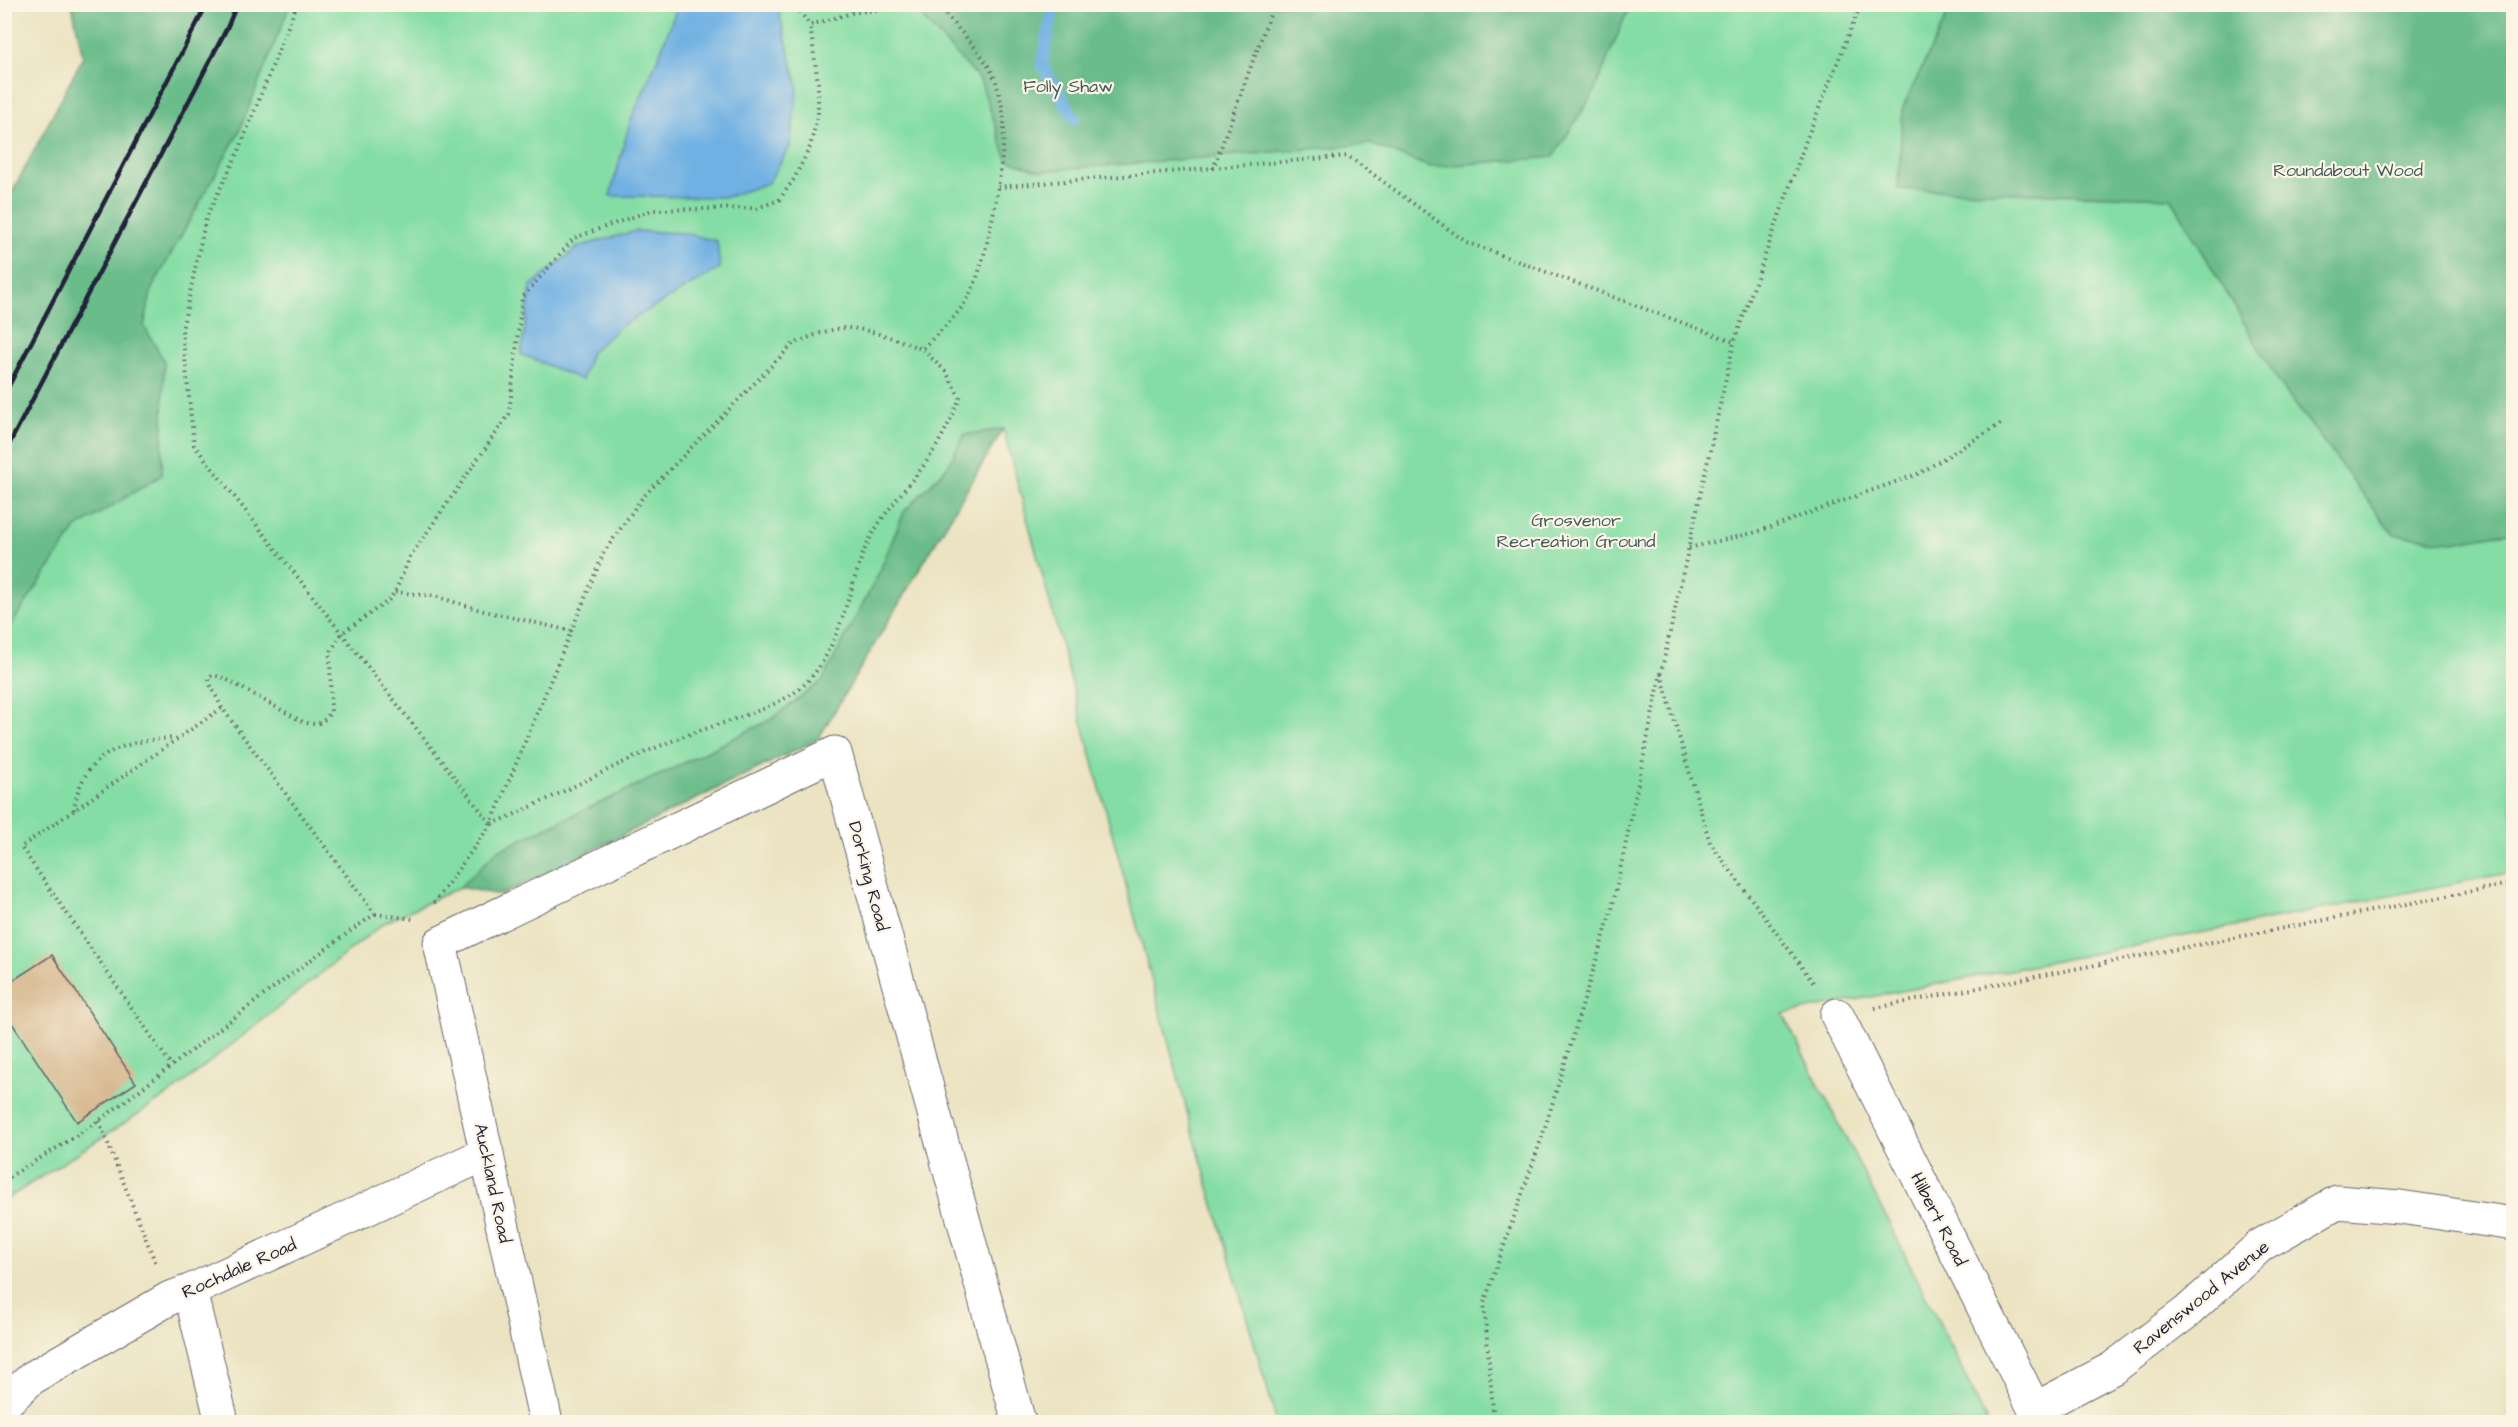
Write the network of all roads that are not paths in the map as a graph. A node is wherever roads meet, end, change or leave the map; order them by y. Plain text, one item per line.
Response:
1 (430, 932) joint
2 (1837, 1015) road end
3 (487, 1153) junction
4 (2514, 1224) edge
5 (180, 1295) junction
6 (4, 1404) edge
7 (2038, 1416) edge
8 (222, 1422) edge
9 (546, 1422) edge
10 (1019, 1422) edge

1 - 3 street, Auckland Road
1 - 10 street, Dorking Road
2 - 7 street, Hilbert Road
3 - 5 street, Rochdale Road
3 - 9 street, Auckland Road
4 - 7 street, Ravenswood Avenue
5 - 6 street, Rochdale Road
5 - 8 street

